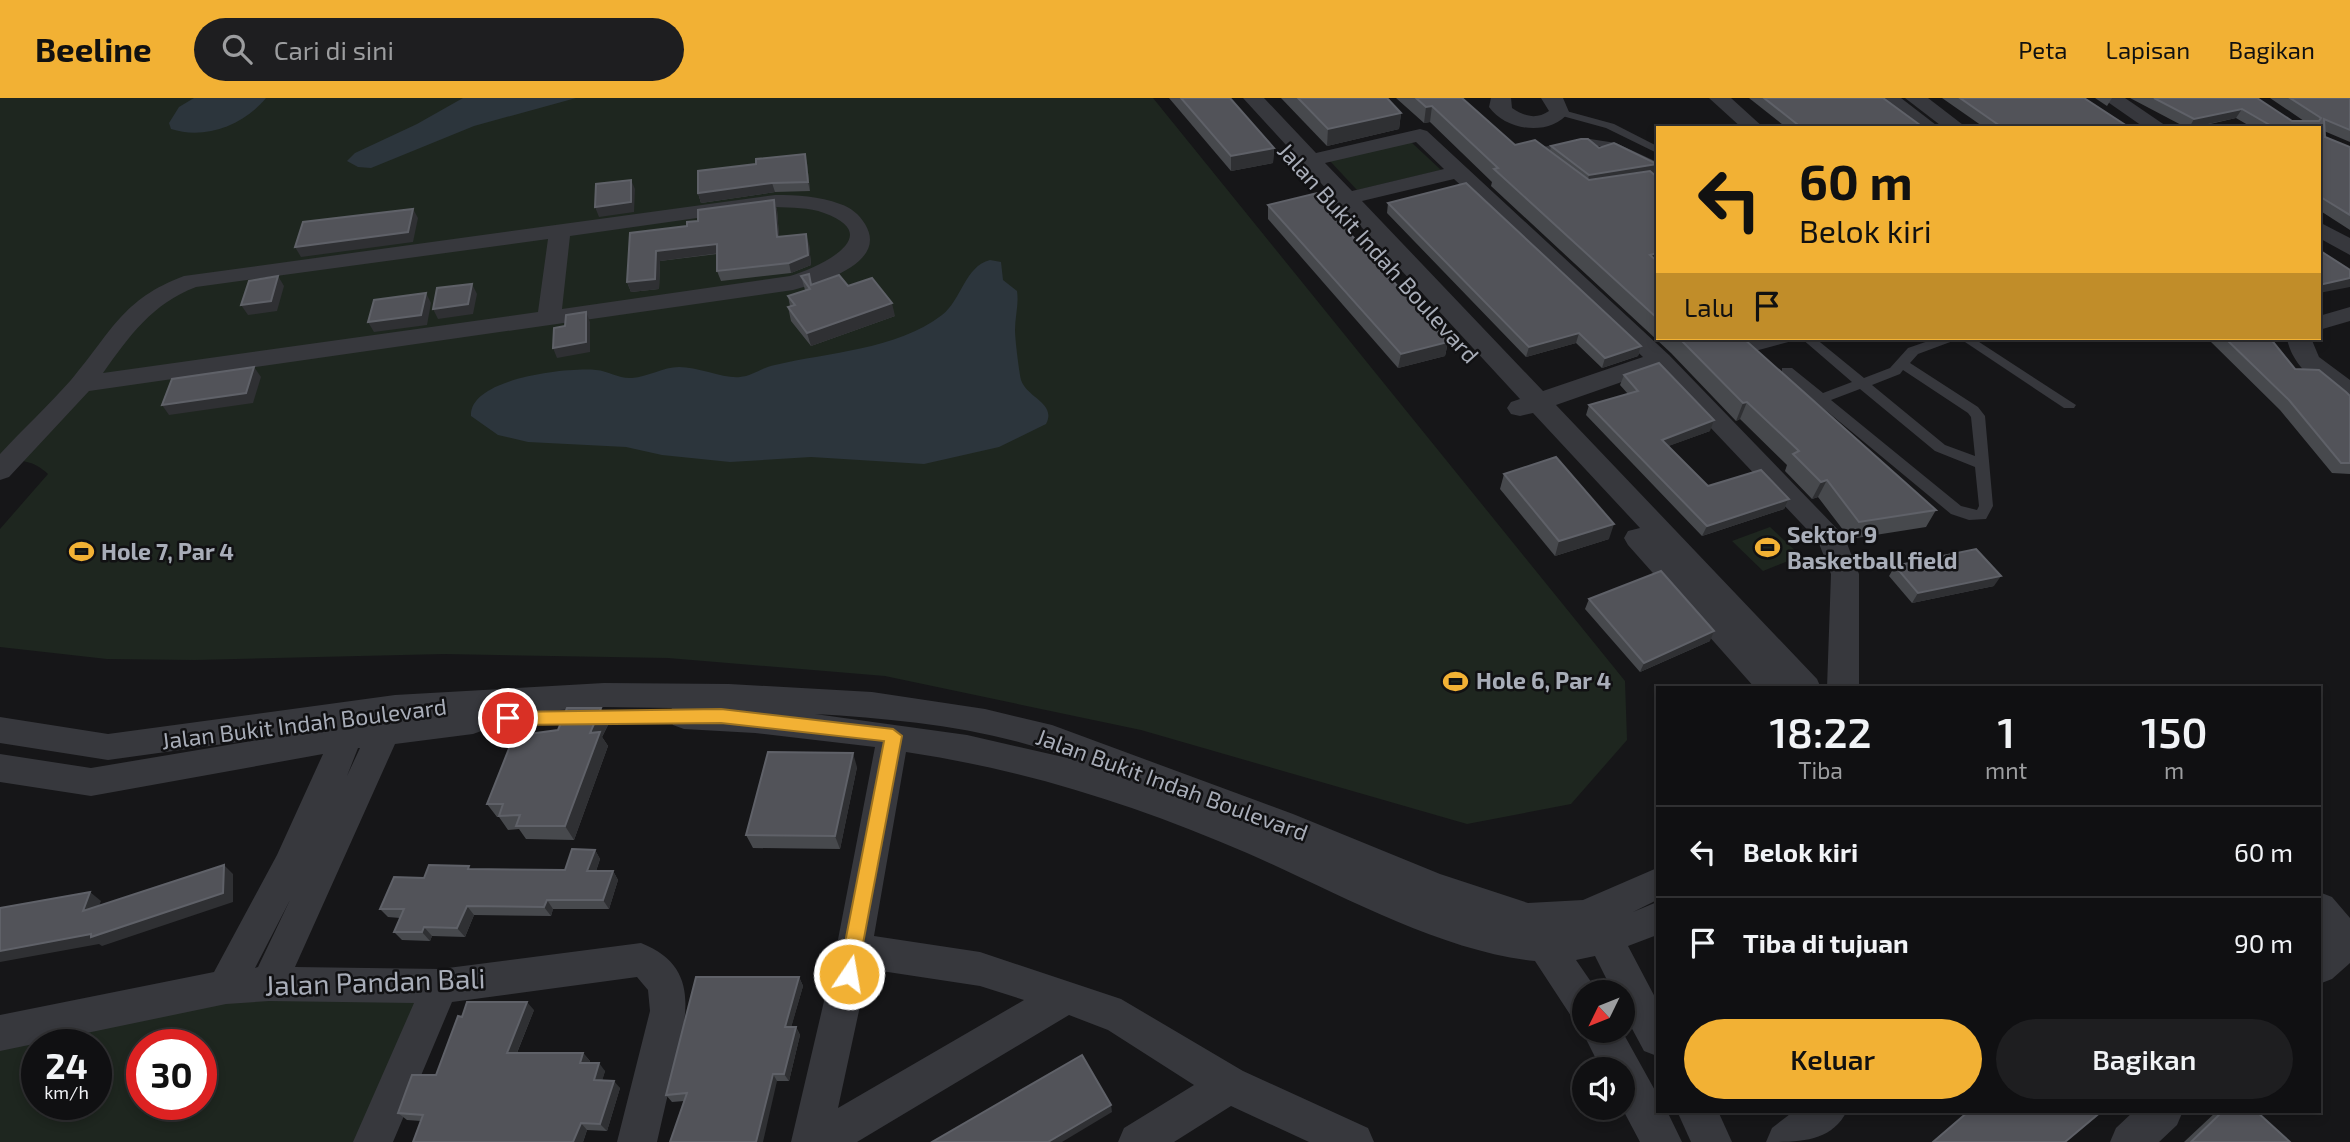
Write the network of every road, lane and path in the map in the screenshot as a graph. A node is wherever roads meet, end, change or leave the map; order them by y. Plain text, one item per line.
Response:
1 (1237, 98) edge
2 (1253, 98) edge
3 (1501, 98) edge
4 (1719, 98) edge
5 (1888, 98) edge
6 (1915, 98) edge
7 (2112, 98) edge
8 (1555, 105) edge
9 (2090, 105) edge
10 (1401, 116) edge
11 (1752, 126) edge
12 (1926, 126) edge
13 (1954, 126) edge
14 (2122, 126) edge
15 (2156, 126) edge
16 (1420, 135) junction
17 (1656, 149) edge
18 (1304, 162) junction
19 (1656, 166) edge
20 (1556, 170) edge
21 (1460, 171) junction
22 (1339, 200) junction
23 (560, 230) junction
24 (2321, 230) edge
25 (2350, 248) edge
26 (2321, 251) edge
27 (2350, 270) edge
28 (2350, 314) edge
29 (550, 317) junction
30 (2321, 322) edge
31 (1745, 340) edge
32 (1779, 340) edge
33 (1809, 340) edge
34 (1943, 340) edge
35 (1968, 340) edge
36 (2300, 340) edge
37 (1660, 360) junction
38 (1901, 363) junction
39 (1787, 371) dead end
40 (81, 384) junction
41 (1862, 384) junction
42 (2350, 391) edge
43 (1823, 398) junction
44 (1528, 405) junction
45 (2069, 405) dead end
46 (1983, 465) junction
47 (0, 471) edge
48 (1772, 686) edge
49 (1804, 686) edge
50 (1843, 686) edge
51 (370, 724) junction
52 (0, 730) edge
53 (893, 736) junction
54 (0, 768) edge
55 (1656, 885) edge
56 (2321, 910) edge
57 (1656, 918) edge
58 (1595, 927) junction
59 (1537, 932) junction
60 (855, 950) junction
61 (2321, 965) edge
62 (269, 984) junction
63 (1572, 985) edge
64 (440, 986) junction
65 (226, 987) junction
66 (1066, 996) junction
67 (0, 1033) edge
68 (1656, 1036) edge
69 (1608, 1043) edge
70 (1229, 1085) junction
71 (1698, 1113) edge
72 (1824, 1113) edge
73 (2161, 1113) edge
74 (373, 1142) edge
75 (637, 1142) edge
76 (811, 1142) edge
77 (819, 1142) edge
78 (1138, 1142) edge
79 (1354, 1142) edge
80 (1662, 1142) edge
81 (1712, 1142) edge
82 (1786, 1142) edge
83 (2130, 1142) edge

1 - 18 street, Jalan Bukit Indah Boulevard
2 - 18 street
3 - 8 street
4 - 11 street
5 - 12 street
6 - 13 street
7 - 15 street
8 - 17 lane
9 - 14 street
10 - 16 street
16 - 18 street
16 - 21 street
18 - 22 street
19 - 20 lane
21 - 22 street
21 - 37 street
22 - 44 street
23 - 29 street
23 - 29 street
23 - 40 street
24 - 25 street
26 - 27 street
28 - 30 street
29 - 40 street
31 - 32 lane
33 - 41 lane
34 - 38 lane
35 - 45 lane
36 - 42 street
37 - 44 street
37 - 50 street
38 - 41 lane
38 - 46 lane
39 - 43 lane
40 - 47 street
41 - 43 lane
41 - 46 lane
43 - 46 lane
44 - 48 street
44 - 49 street
51 - 52 street, Jalan Bukit Indah Boulevard
51 - 53 street
51 - 54 street
51 - 59 street, Jalan Bukit Indah Boulevard
51 - 62 street
51 - 65 street
53 - 59 street
53 - 60 street
55 - 58 street
56 - 61 street
57 - 58 street
58 - 59 street
58 - 68 street
59 - 63 street
60 - 66 street
60 - 76 street
62 - 64 street, Jalan Pandan Bali
62 - 65 street, Jalan Pandan Bali
64 - 74 street
64 - 75 street, Jalan Pandan Bali
65 - 67 street, Jalan Pandan Bali
66 - 70 street
66 - 77 street
69 - 80 street
70 - 78 street
70 - 79 street
71 - 81 street
72 - 82 street
73 - 83 street

